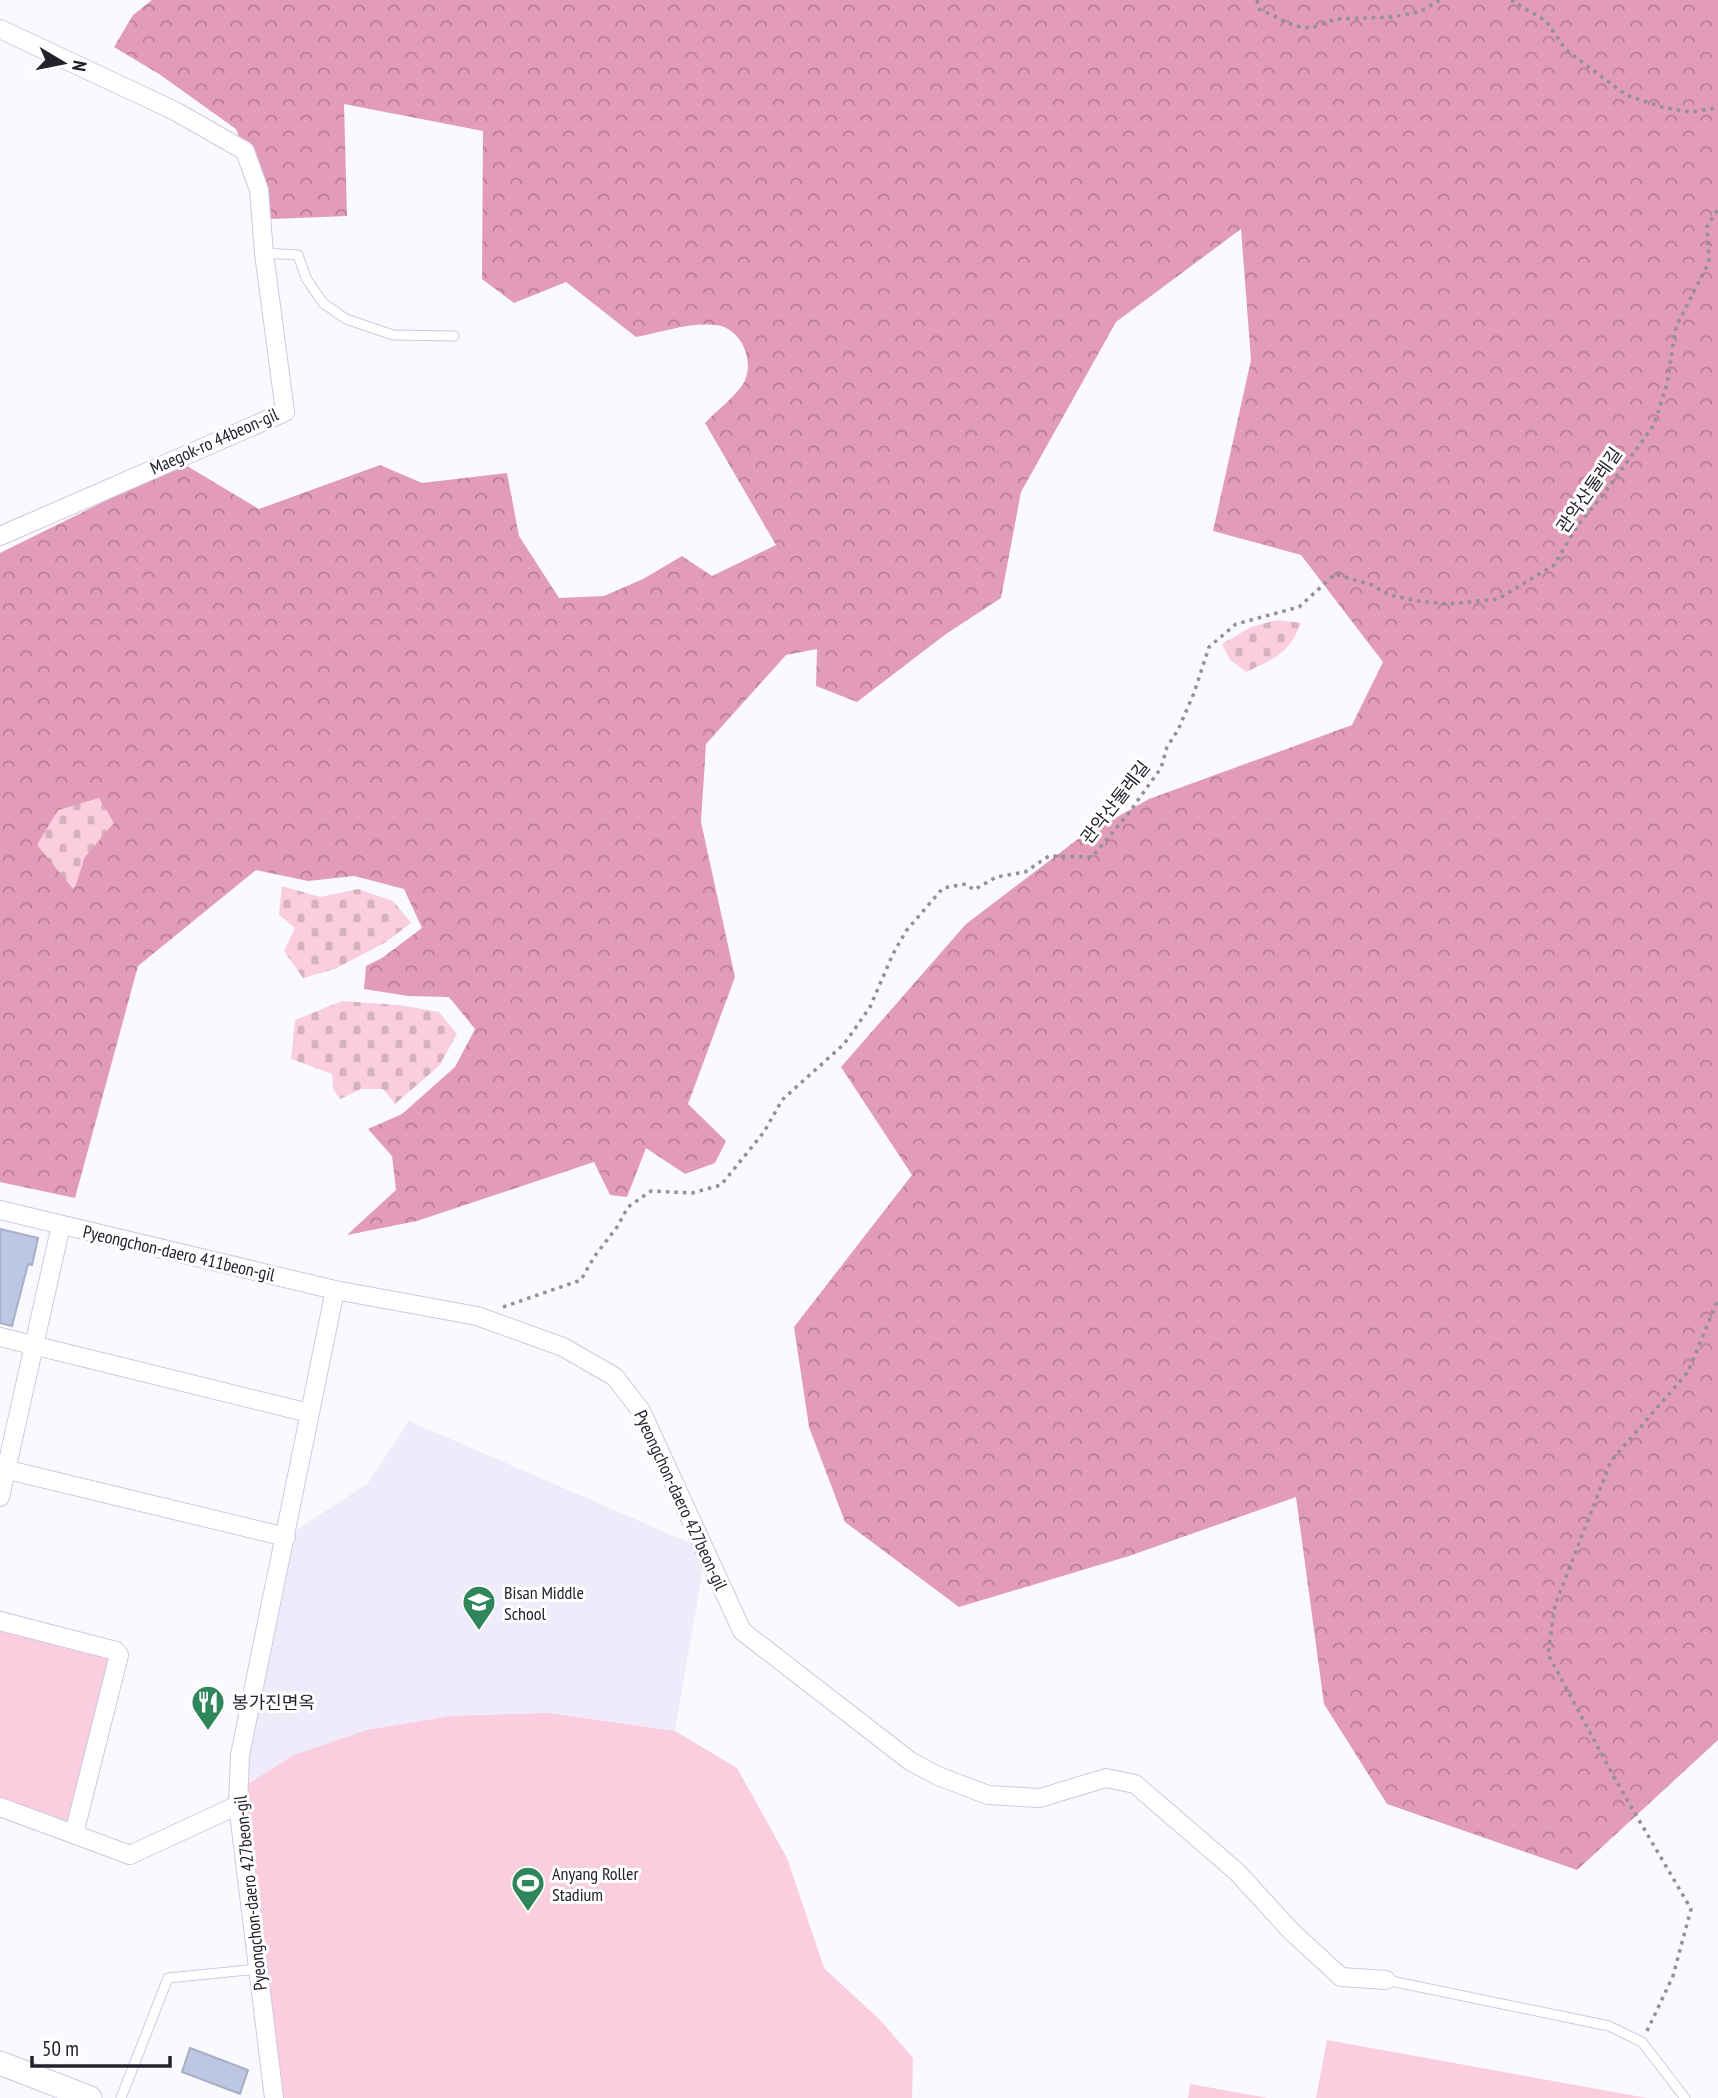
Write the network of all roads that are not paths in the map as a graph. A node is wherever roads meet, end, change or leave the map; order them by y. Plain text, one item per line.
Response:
1 (0, 29) edge
2 (264, 253) junction
3 (454, 337) dead end
4 (0, 536) edge
5 (0, 1210) edge
6 (61, 1225) junction
7 (335, 1290) junction
8 (0, 1337) edge
9 (34, 1345) junction
10 (309, 1413) junction
11 (3, 1469) edge
12 (0, 1497) edge
13 (286, 1537) junction
14 (0, 1621) edge
15 (238, 1805) junction
16 (0, 1807) edge
17 (74, 1835) junction
18 (258, 1969) junction
19 (1386, 1980) joint
20 (0, 2063) edge
21 (90, 2098) edge
22 (121, 2098) edge
23 (274, 2098) edge
24 (1685, 2098) edge

1 - 2 street, Maegok-ro 44beon-gil
2 - 3 lane
2 - 4 street, Maegok-ro 44beon-gil
5 - 6 street
6 - 7 street, Pyeongchon-daero 411beon-gil
6 - 9 street, Pyeongchon-daero 411beon-gil
7 - 10 street, Pyeongchon-daero 427beon-gil
7 - 19 street, Pyeongchon-daero 427beon-gil
8 - 9 street
9 - 10 street
9 - 11 street, Pyeongchon-daero 411beon-gil
10 - 13 street, Pyeongchon-daero 427beon-gil
11 - 12 street, Pyeongchon-daero 411beon-gil
11 - 13 street
13 - 15 street, Pyeongchon-daero 427beon-gil
14 - 17 street
15 - 17 street
15 - 18 street, Pyeongchon-daero 427beon-gil
16 - 17 street
18 - 22 lane
18 - 23 street, Pyeongchon-daero 427beon-gil
19 - 24 lane
20 - 21 street

